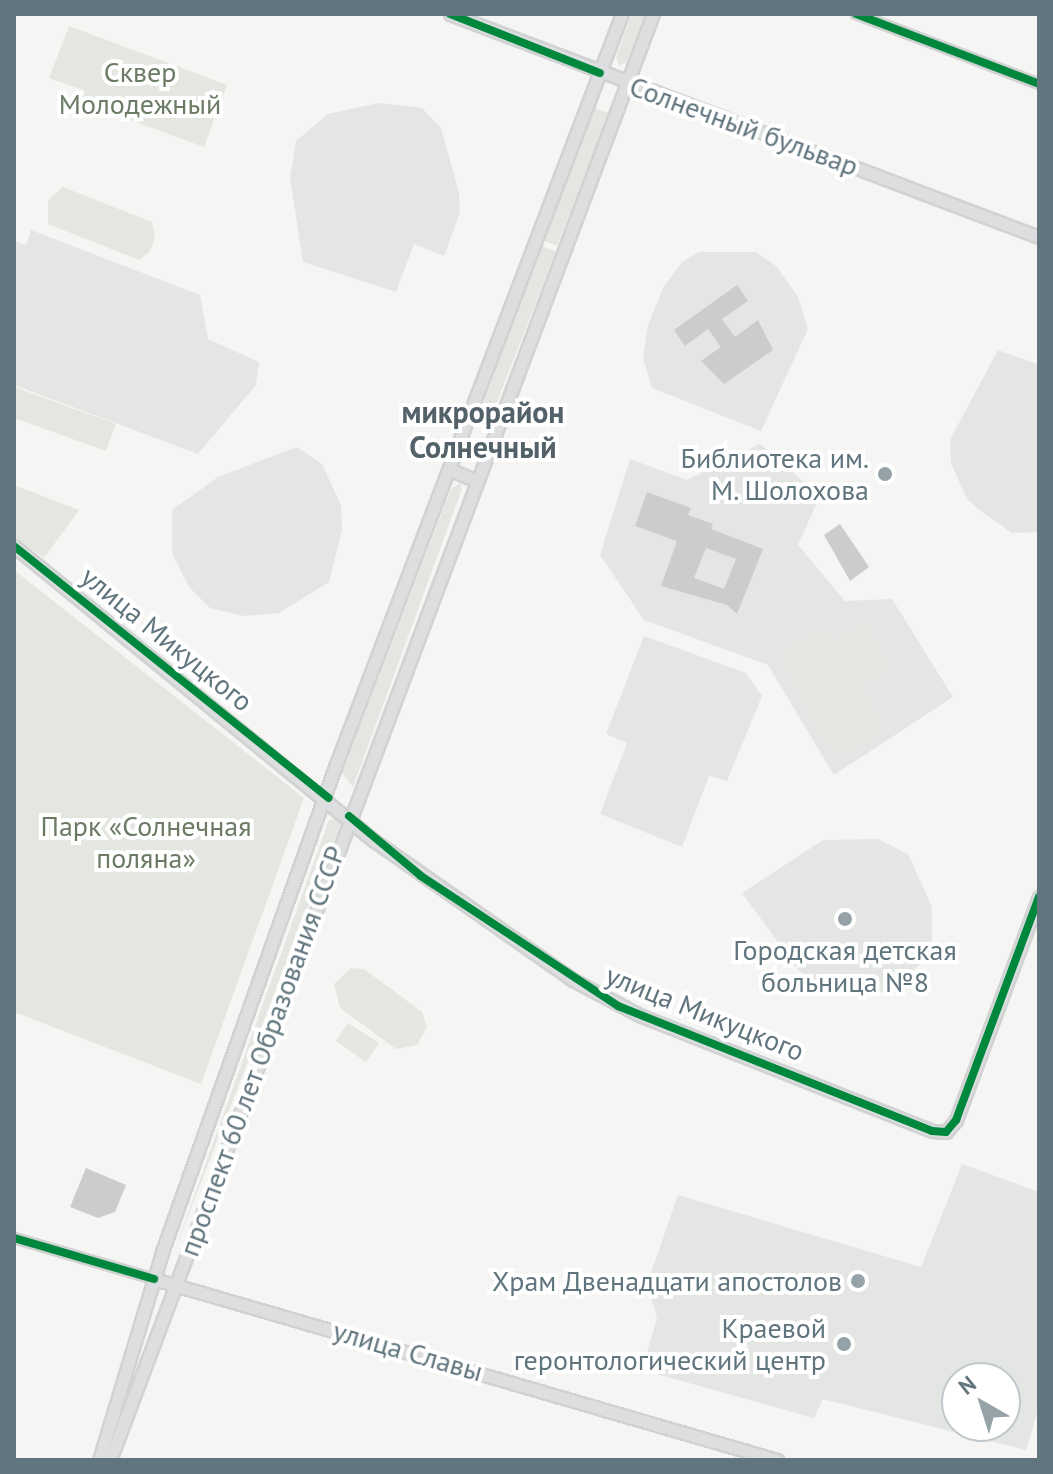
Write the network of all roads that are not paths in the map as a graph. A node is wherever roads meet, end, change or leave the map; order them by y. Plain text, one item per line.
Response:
1 (450, 14) edge
2 (622, 14) edge
3 (653, 14) edge
4 (856, 14) edge
5 (600, 73) junction
6 (628, 84) junction
7 (1039, 84) edge
8 (1039, 237) edge
9 (451, 470) junction
10 (474, 480) junction
11 (14, 546) edge
12 (328, 798) junction
13 (349, 816) junction
14 (1039, 897) edge
15 (14, 1238) edge
16 (154, 1279) junction
17 (177, 1283) junction
18 (99, 1460) edge
19 (110, 1460) edge
20 (777, 1460) edge

1 - 5 main road, Солнечный бульвар
2 - 5 main road, проспект 60 лет Образования СССР
3 - 6 main road, проспект 60 лет Образования СССР
4 - 7 street
5 - 6 main road, Солнечный бульвар
5 - 9 main road, проспект 60 лет Образования СССР
6 - 8 main road, Солнечный бульвар
6 - 10 main road, проспект 60 лет Образования СССР
9 - 10 main road
9 - 12 main road, проспект 60 лет Образования СССР
10 - 13 main road, проспект 60 лет Образования СССР
11 - 12 main road, улица Микуцкого
12 - 13 main road, улица Микуцкого
12 - 16 main road, проспект 60 лет Образования СССР
13 - 14 main road, улица Микуцкого
13 - 17 main road, проспект 60 лет Образования СССР
15 - 16 street
16 - 17 main road, улица Славы
16 - 18 main road, проспект 60 лет Образования СССР
17 - 19 main road, проспект 60 лет Образования СССР
17 - 20 main road, улица Славы

